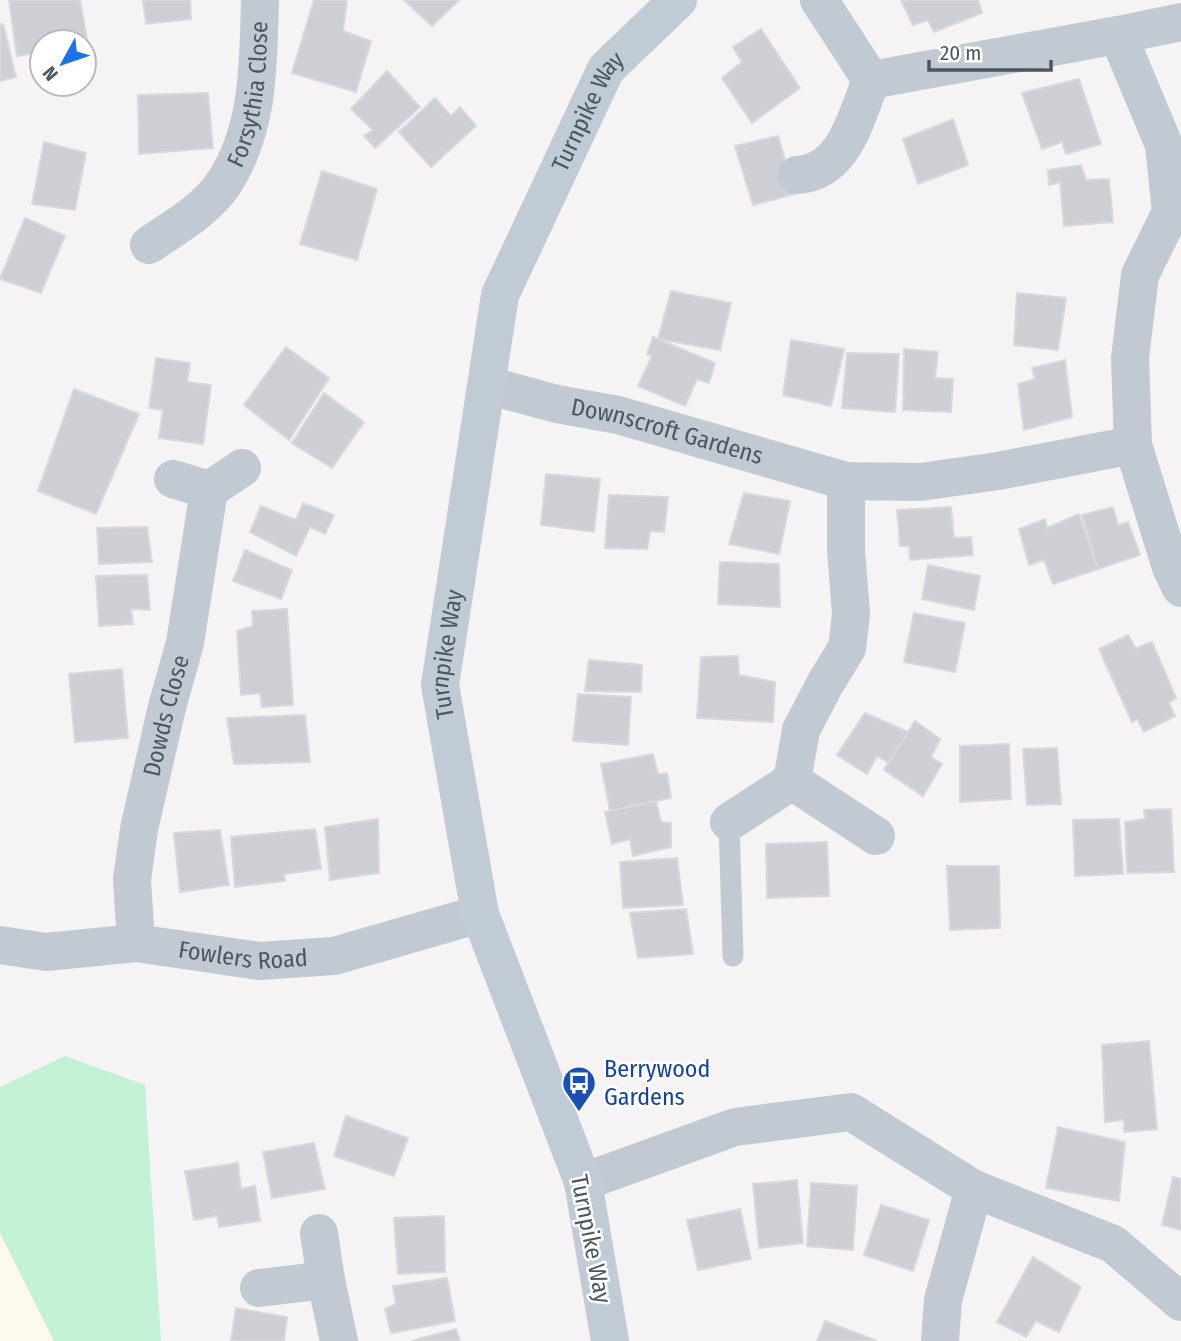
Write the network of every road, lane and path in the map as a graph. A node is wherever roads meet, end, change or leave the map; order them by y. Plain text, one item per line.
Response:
1 (260, 0) edge
2 (678, 0) edge
3 (819, 0) edge
4 (1181, 22) edge
5 (1118, 36) junction
6 (871, 80) junction
7 (797, 175) dead end
8 (149, 246) dead end
9 (487, 385) junction
10 (1132, 445) junction
11 (242, 468) dead end
12 (173, 479) dead end
13 (846, 481) junction
14 (209, 490) junction
15 (1181, 588) edge
16 (792, 782) junction
17 (729, 822) joint
18 (876, 836) dead end
19 (481, 914) junction
20 (136, 943) junction
21 (0, 945) edge
22 (733, 956) dead end
23 (583, 1182) junction
24 (974, 1189) junction
25 (319, 1233) dead end
26 (326, 1280) junction
27 (259, 1288) dead end
28 (1181, 1301) edge
29 (339, 1341) edge
30 (610, 1341) edge
31 (940, 1341) edge

1 - 8 street, Forsythia Close
2 - 9 street, Turnpike Way
3 - 6 street
4 - 5 street
5 - 6 street
5 - 10 street
6 - 7 street
9 - 13 street, Downscroft Gardens
9 - 19 street, Turnpike Way
10 - 13 street, Downscroft Gardens
10 - 15 street
11 - 14 street
12 - 14 street
13 - 16 street
14 - 20 street, Dowds Close
16 - 17 street
16 - 18 street
17 - 22 lane
19 - 20 street, Fowlers Road
19 - 23 street, Turnpike Way
20 - 21 street, Fowlers Road
23 - 24 street
23 - 30 street, Turnpike Way
24 - 28 street
24 - 31 street
25 - 26 street
26 - 27 street
26 - 29 street

